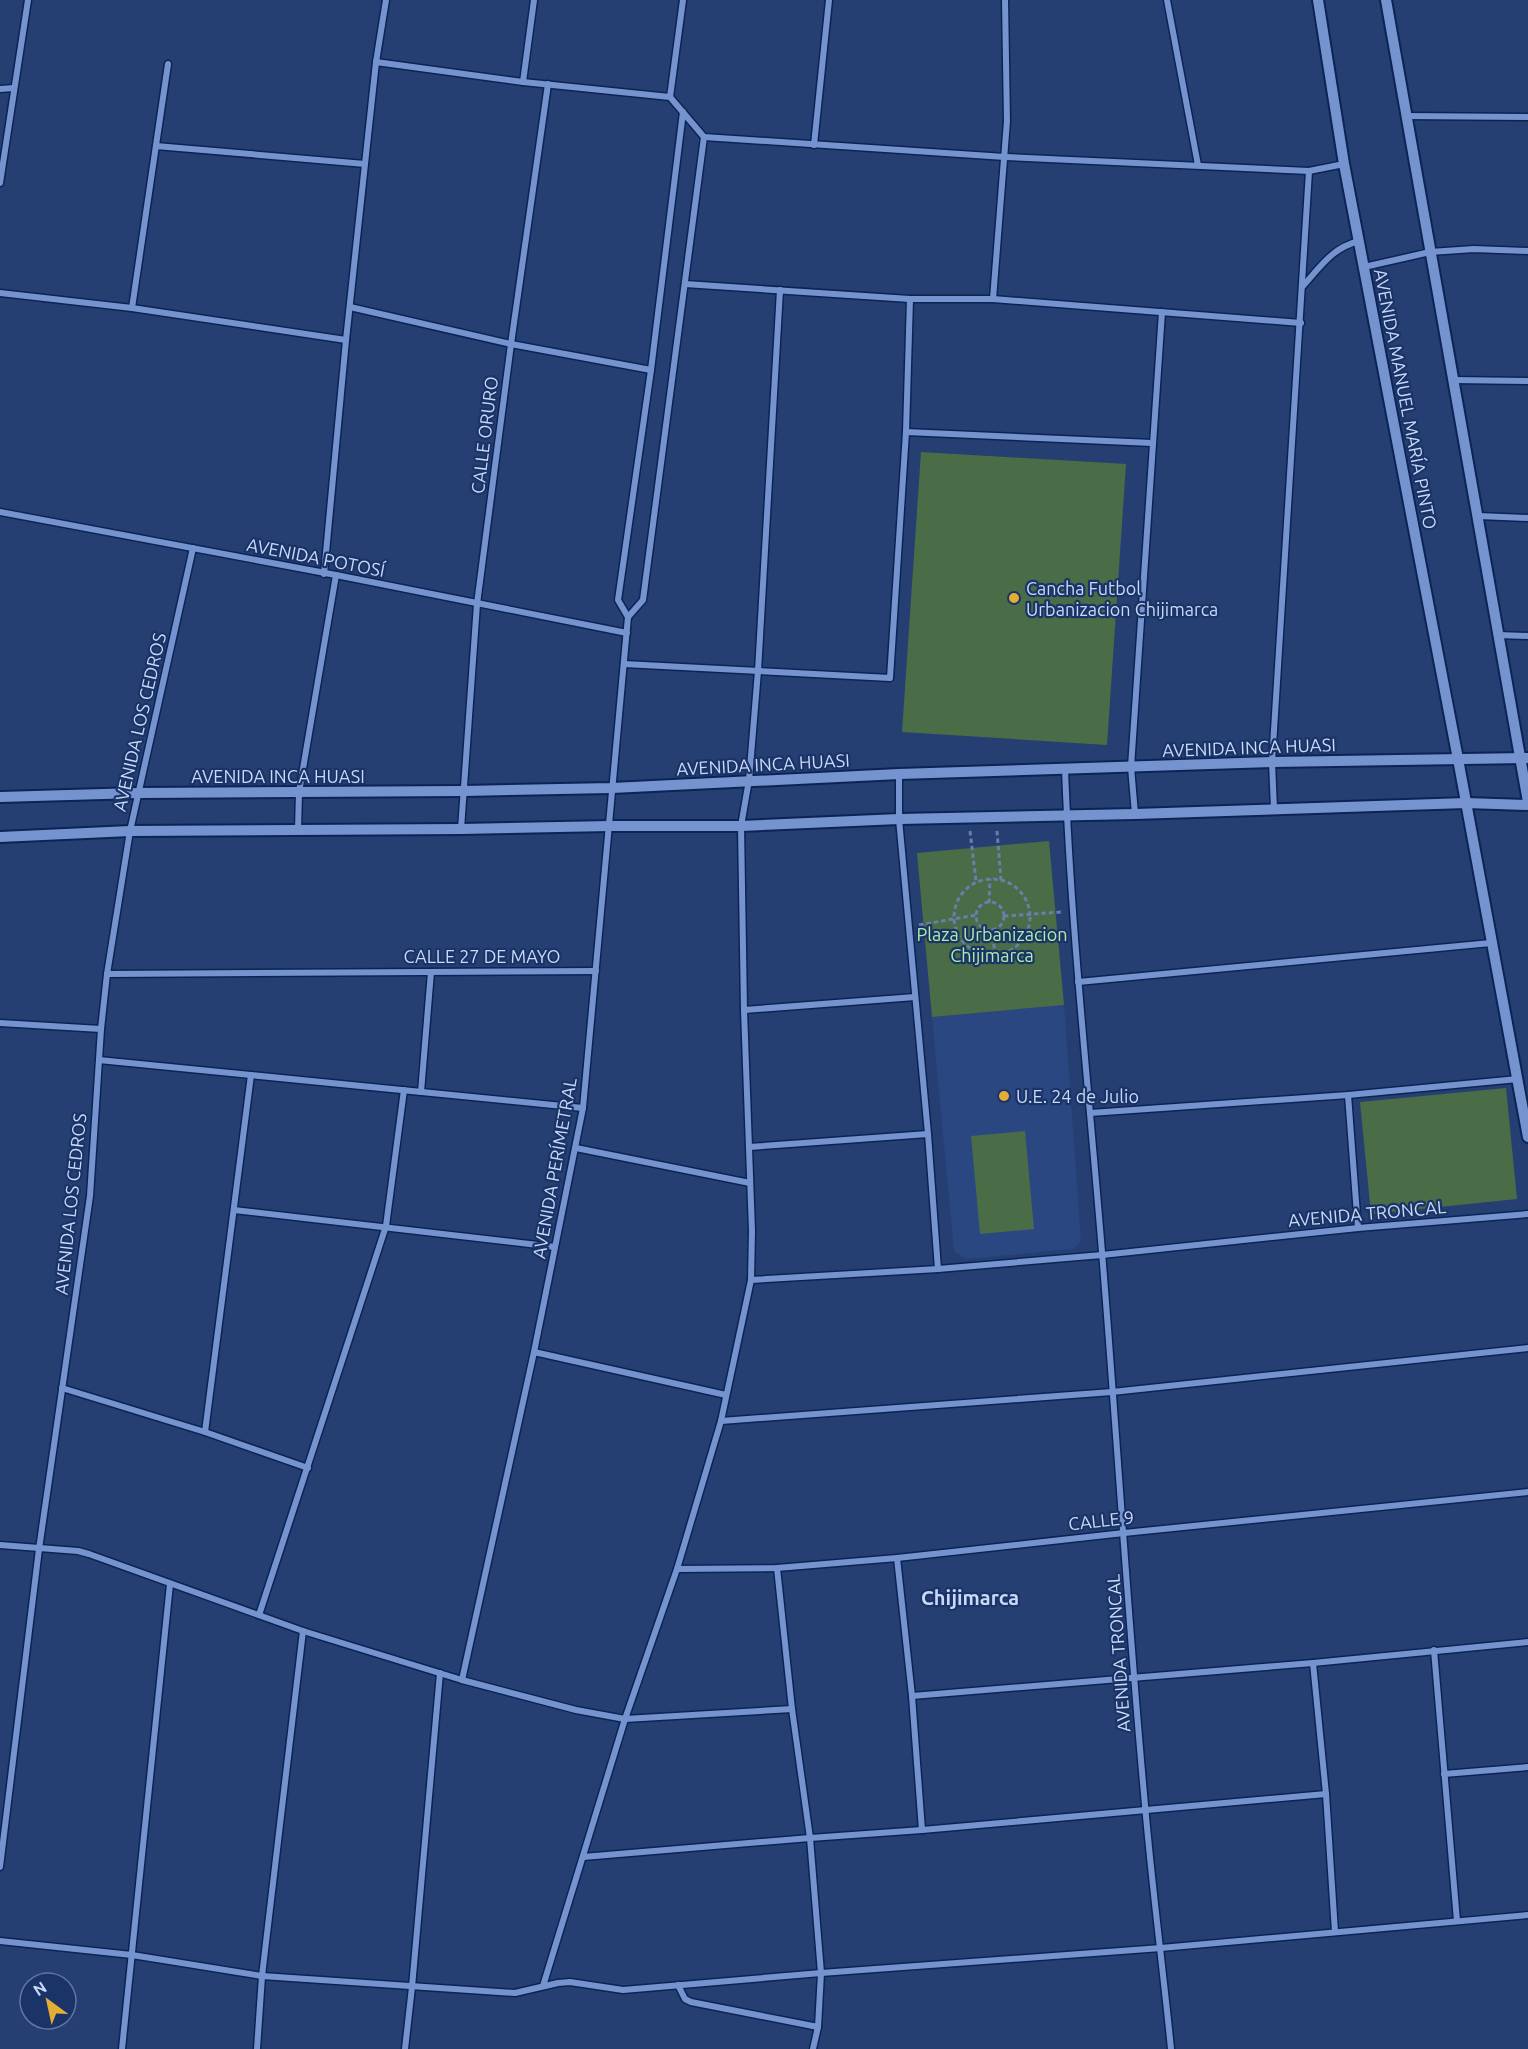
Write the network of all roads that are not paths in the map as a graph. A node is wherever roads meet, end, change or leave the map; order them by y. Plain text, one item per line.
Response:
1 (28, 0) edge
2 (386, 0) edge
3 (534, 0) edge
4 (683, 0) edge
5 (829, 0) edge
6 (1005, 0) edge
7 (1167, 0) edge
8 (1318, 0) edge
9 (1386, 0) edge
10 (376, 62) junction
11 (168, 64) dead end
12 (524, 82) junction
13 (548, 84) junction
14 (0, 88) edge
15 (14, 88) junction
16 (670, 98) junction
17 (683, 112) junction
18 (1406, 116) junction
19 (1528, 117) edge
20 (704, 136) junction
21 (814, 145) junction
22 (156, 146) junction
23 (1005, 157) junction
24 (365, 164) junction
25 (1344, 164) junction
26 (1198, 165) junction
27 (1309, 171) junction
28 (0, 183) edge
29 (1359, 241) junction
30 (1528, 251) edge
31 (1430, 252) junction
32 (1364, 267) junction
33 (685, 284) junction
34 (1303, 287) junction
35 (780, 290) junction
36 (0, 293) edge
37 (910, 299) junction
38 (993, 300) junction
39 (350, 307) junction
40 (132, 308) junction
41 (1162, 312) junction
42 (1301, 323) junction
43 (346, 340) junction
44 (511, 344) junction
45 (651, 370) junction
46 (1453, 380) junction
47 (1528, 381) edge
48 (906, 432) junction
49 (1152, 443) junction
50 (0, 512) edge
51 (1479, 516) junction
52 (1528, 518) edge
53 (193, 548) junction
54 (324, 574) junction
55 (336, 575) junction
56 (477, 604) junction
57 (628, 617) junction
58 (627, 633) junction
59 (1498, 635) junction
60 (1528, 636) edge
61 (624, 664) junction
62 (758, 671) junction
63 (1524, 758) edge
64 (1458, 759) junction
65 (1272, 762) junction
66 (1131, 767) junction
67 (1065, 769) junction
68 (899, 774) junction
69 (749, 780) junction
70 (612, 788) junction
71 (464, 791) junction
72 (299, 792) junction
73 (138, 793) junction
74 (0, 797) edge
75 (1466, 802) junction
76 (1528, 804) edge
77 (1274, 809) junction
78 (1135, 814) junction
79 (1067, 816) junction
80 (899, 819) junction
81 (610, 826) junction
82 (741, 826) junction
83 (461, 829) junction
84 (298, 830) junction
85 (130, 831) junction
86 (0, 837) edge
87 (1491, 943) junction
88 (596, 970) junction
89 (431, 972) junction
90 (108, 974) junction
91 (1078, 982) junction
92 (915, 997) junction
93 (744, 1010) junction
94 (0, 1023) edge
95 (101, 1029) junction
96 (99, 1060) junction
97 (251, 1075) junction
98 (1518, 1079) junction
99 (404, 1090) junction
100 (421, 1092) junction
101 (1348, 1095) junction
102 (584, 1108) junction
103 (1090, 1113) junction
104 (928, 1134) junction
105 (1528, 1137) edge
106 (749, 1147) junction
107 (576, 1148) junction
108 (750, 1183) junction
109 (234, 1210) junction
110 (1528, 1214) edge
111 (386, 1226) junction
112 (1358, 1227) junction
113 (555, 1246) junction
114 (1102, 1255) junction
115 (938, 1269) junction
116 (751, 1280) junction
117 (1528, 1348) edge
118 (534, 1352) junction
119 (62, 1388) junction
120 (1112, 1392) junction
121 (726, 1395) junction
122 (721, 1421) junction
123 (205, 1432) junction
124 (308, 1468) junction
125 (1528, 1492) edge
126 (1124, 1533) junction
127 (0, 1545) edge
128 (39, 1549) junction
129 (897, 1558) junction
130 (777, 1568) junction
131 (677, 1569) junction
132 (170, 1584) junction
133 (259, 1615) junction
134 (303, 1631) junction
135 (1528, 1642) edge
136 (1434, 1650) junction
137 (1313, 1663) junction
138 (440, 1673) junction
139 (1134, 1677) junction
140 (462, 1680) junction
141 (912, 1696) junction
142 (792, 1709) junction
143 (625, 1719) junction
144 (1528, 1767) edge
145 (1444, 1774) junction
146 (1326, 1794) junction
147 (1145, 1809) junction
148 (922, 1830) junction
149 (810, 1838) junction
150 (583, 1857) junction
151 (0, 1867) edge
152 (1528, 1915) edge
153 (1457, 1921) junction
154 (1335, 1932) junction
155 (0, 1941) edge
156 (1161, 1948) junction
157 (132, 1955) junction
158 (821, 1973) junction
159 (262, 1976) junction
160 (678, 1985) junction
161 (543, 1986) junction
162 (412, 1987) junction
163 (818, 2027) junction
164 (122, 2049) edge
165 (256, 2049) edge
166 (405, 2049) edge
167 (813, 2049) edge
168 (1171, 2049) edge

1 - 15 street
2 - 10 street
3 - 12 street
4 - 16 street
5 - 21 street
6 - 23 street
7 - 26 street
8 - 25 street, AVENIDA MANUEL MARÍA PINTO
9 - 18 street
10 - 12 street
10 - 24 street
11 - 22 street
12 - 13 street
13 - 16 street
13 - 44 street, CALLE ORURO
14 - 15 street
15 - 28 street
16 - 17 street
17 - 20 street
17 - 45 street
18 - 19 street
18 - 31 street
20 - 21 street
20 - 33 street
21 - 23 street
22 - 24 street
22 - 40 street
23 - 26 street
23 - 38 street
24 - 39 street
25 - 27 street
25 - 29 street, AVENIDA MANUEL MARÍA PINTO
26 - 27 street
27 - 34 street
29 - 32 street, AVENIDA MANUEL MARÍA PINTO
29 - 34 street
30 - 31 street
31 - 32 street
31 - 46 street
32 - 64 street, AVENIDA MANUEL MARÍA PINTO
33 - 35 street
33 - 57 street
34 - 42 street
35 - 37 street
35 - 62 street
36 - 40 street
37 - 38 street
37 - 48 street
38 - 41 street
39 - 43 street
39 - 44 street
40 - 43 street
41 - 42 street
41 - 49 street
42 - 65 street
43 - 54 street
44 - 45 street
44 - 56 street, CALLE ORURO
45 - 57 street
46 - 47 street
46 - 51 street
48 - 49 street
48 - 62 street
49 - 66 street
50 - 53 street, AVENIDA POTOSÍ
51 - 52 street
51 - 59 street
53 - 54 street, AVENIDA POTOSÍ
53 - 73 street, AVENIDA LOS CEDROS
54 - 55 street, AVENIDA POTOSÍ
55 - 56 street, AVENIDA POTOSÍ
55 - 72 street
56 - 58 street, AVENIDA POTOSÍ
56 - 71 street, CALLE ORURO
57 - 58 street, AVENIDA PERÍMETRAL
58 - 61 street, AVENIDA PERÍMETRAL
59 - 60 street
59 - 63 street
61 - 62 street
61 - 70 street, AVENIDA PERÍMETRAL
62 - 69 street
63 - 64 street, AVENIDA INCA HUASI
63 - 76 street
64 - 65 street, AVENIDA INCA HUASI
64 - 75 street, AVENIDA MANUEL MARÍA PINTO
65 - 66 street, AVENIDA INCA HUASI
65 - 77 street
66 - 67 street, AVENIDA INCA HUASI
66 - 78 street
67 - 68 street, AVENIDA INCA HUASI
67 - 79 street, AVENIDA TRONCAL
68 - 69 street, AVENIDA INCA HUASI
68 - 80 street
69 - 70 street, AVENIDA INCA HUASI
69 - 82 street
70 - 71 street, AVENIDA INCA HUASI
70 - 81 street, AVENIDA PERÍMETRAL
71 - 72 street, AVENIDA INCA HUASI
71 - 83 street, CALLE ORURO
72 - 73 street, AVENIDA INCA HUASI
72 - 84 street
73 - 74 street, AVENIDA INCA HUASI
73 - 85 street, AVENIDA LOS CEDROS
75 - 76 street
75 - 77 street
75 - 87 street, AVENIDA MANUEL MARÍA PINTO
77 - 78 street
78 - 79 street
79 - 80 street
79 - 91 street, AVENIDA TRONCAL
80 - 82 street
80 - 92 street
81 - 82 street
81 - 83 street
81 - 88 street, AVENIDA PERÍMETRAL
82 - 93 street
83 - 84 street
84 - 85 street
85 - 86 street
85 - 90 street, AVENIDA LOS CEDROS
87 - 91 street
87 - 98 street, AVENIDA MANUEL MARÍA PINTO
88 - 89 street, CALLE 27 DE MAYO
88 - 102 street, AVENIDA PERÍMETRAL
89 - 90 street, CALLE 27 DE MAYO
89 - 100 street
90 - 95 street, AVENIDA LOS CEDROS
91 - 103 street, AVENIDA TRONCAL
92 - 93 street
92 - 104 street
93 - 106 street
94 - 95 street
95 - 96 street, AVENIDA LOS CEDROS
96 - 97 street
96 - 119 street, AVENIDA LOS CEDROS
97 - 99 street
97 - 109 street
98 - 101 street
98 - 105 street, AVENIDA MANUEL MARÍA PINTO
99 - 100 street
99 - 111 street
100 - 102 street
101 - 103 street
101 - 112 street
102 - 107 street, AVENIDA PERÍMETRAL
103 - 114 street, AVENIDA TRONCAL
104 - 106 street
104 - 115 street
106 - 108 street
107 - 108 street
107 - 113 street, AVENIDA PERÍMETRAL
108 - 116 street
109 - 111 street
109 - 123 street
110 - 112 street, AVENIDA TRONCAL
111 - 113 street
111 - 124 street
112 - 114 street, AVENIDA TRONCAL
113 - 118 street, AVENIDA PERÍMETRAL
114 - 115 street, AVENIDA TRONCAL
114 - 120 street, AVENIDA TRONCAL
115 - 116 street, AVENIDA TRONCAL
116 - 121 street
117 - 120 street
118 - 121 street
118 - 140 street, AVENIDA PERÍMETRAL
119 - 123 street
119 - 128 street, AVENIDA LOS CEDROS
120 - 122 street
120 - 126 street, AVENIDA TRONCAL
121 - 122 street
122 - 131 street
123 - 124 street
124 - 133 street
125 - 126 street, CALLE 9
126 - 129 street, CALLE 9
126 - 139 street, AVENIDA TRONCAL
127 - 128 street
128 - 132 street
128 - 151 street, AVENIDA LOS CEDROS
129 - 130 street, CALLE 9
129 - 141 street
130 - 131 street, CALLE 9
130 - 142 street
131 - 143 street
132 - 133 street
132 - 157 street
133 - 134 street
134 - 138 street
134 - 159 street
135 - 136 street
136 - 137 street
136 - 145 street
137 - 139 street
137 - 146 street
138 - 140 street
138 - 162 street
139 - 141 street
139 - 147 street, AVENIDA TRONCAL
140 - 143 street
141 - 148 street
142 - 143 street
142 - 149 street
143 - 150 street
144 - 145 street
145 - 153 street
146 - 147 street
146 - 154 street
147 - 148 street
147 - 156 street, AVENIDA TRONCAL
148 - 149 street
149 - 150 street
149 - 158 street
150 - 161 street
152 - 153 street
153 - 154 street
154 - 156 street
155 - 157 street
156 - 158 street
156 - 168 street, AVENIDA TRONCAL
157 - 159 street
157 - 164 street
158 - 160 street
158 - 163 street
159 - 162 street
159 - 165 street
160 - 161 street
160 - 163 street
161 - 162 street
162 - 166 street
163 - 167 street

